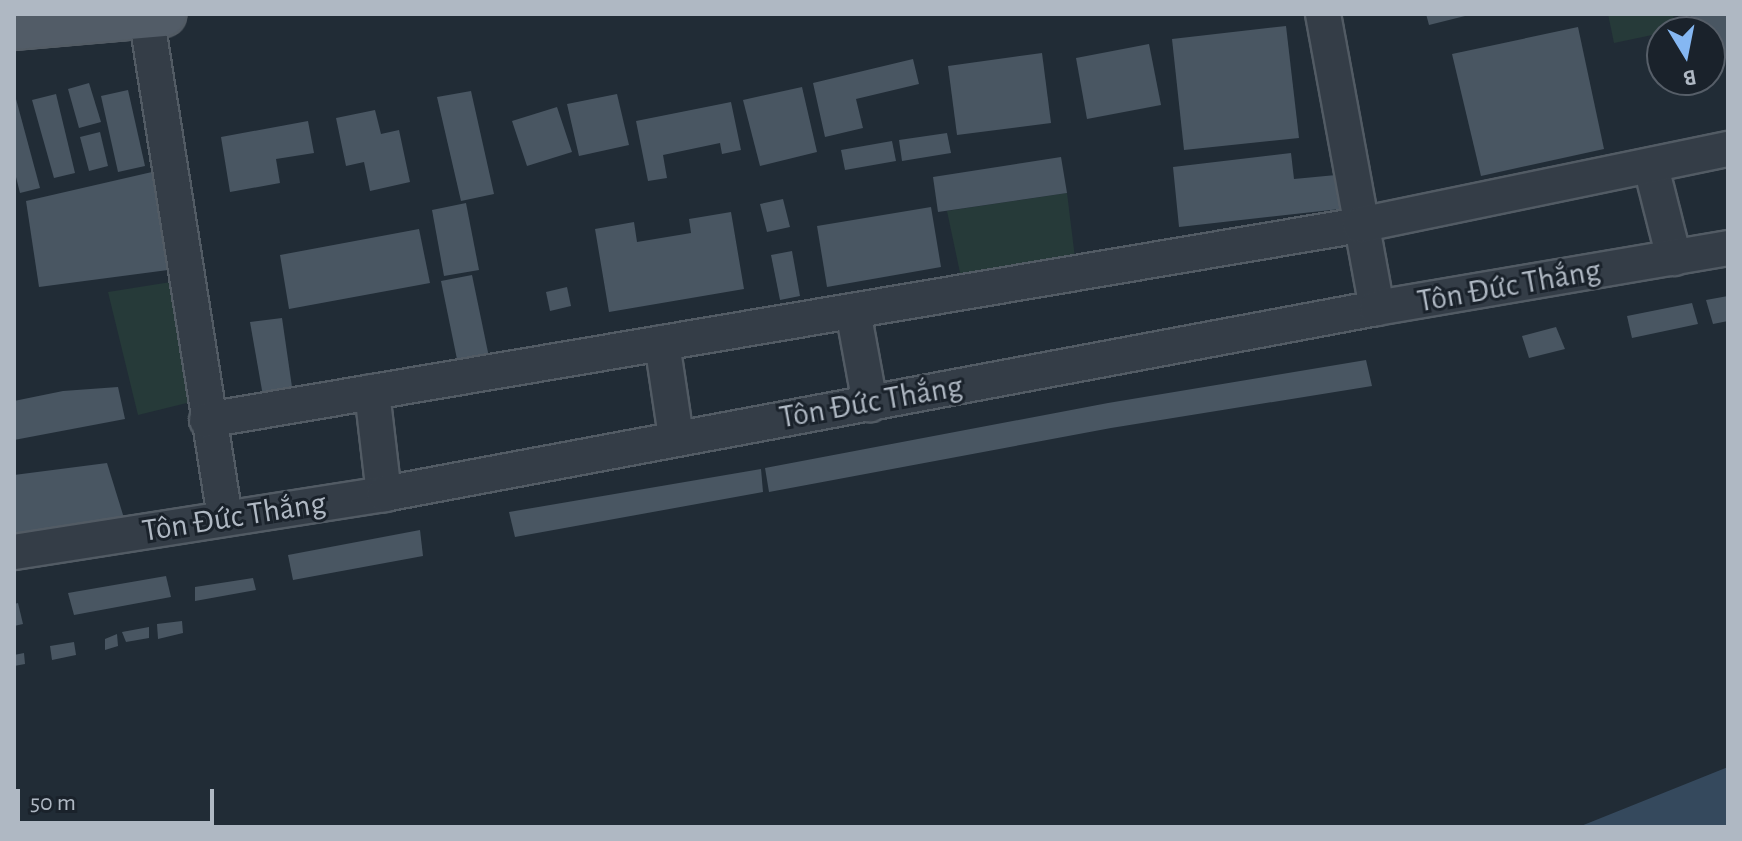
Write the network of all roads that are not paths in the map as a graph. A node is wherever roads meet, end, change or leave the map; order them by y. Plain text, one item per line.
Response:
1 (1323, 14) edge
2 (155, 15) edge
3 (89, 16) edge
4 (14, 27) edge
5 (1728, 149) edge
6 (1651, 167) junction
7 (1360, 225) junction
8 (1728, 248) edge
9 (1674, 258) junction
10 (1377, 308) junction
11 (853, 311) junction
12 (662, 343) junction
13 (372, 392) junction
14 (870, 404) junction
15 (207, 420) junction
16 (676, 437) junction
17 (384, 494) junction
18 (225, 518) junction
19 (14, 552) edge

1 - 7 street
2 - 3 main road
2 - 15 street
3 - 4 main road
5 - 6 street
6 - 7 street
6 - 9 street
7 - 10 street
7 - 11 street
8 - 9 street, Tôn Đức Thắng
9 - 10 street, Tôn Đức Thắng
10 - 14 street, Tôn Đức Thắng
11 - 12 street
11 - 14 street
12 - 13 street
12 - 16 street
13 - 15 street
13 - 17 street
14 - 16 street, Tôn Đức Thắng
15 - 18 street
16 - 17 street, Tôn Đức Thắng
17 - 18 street, Tôn Đức Thắng
18 - 19 street, Tôn Đức Thắng

